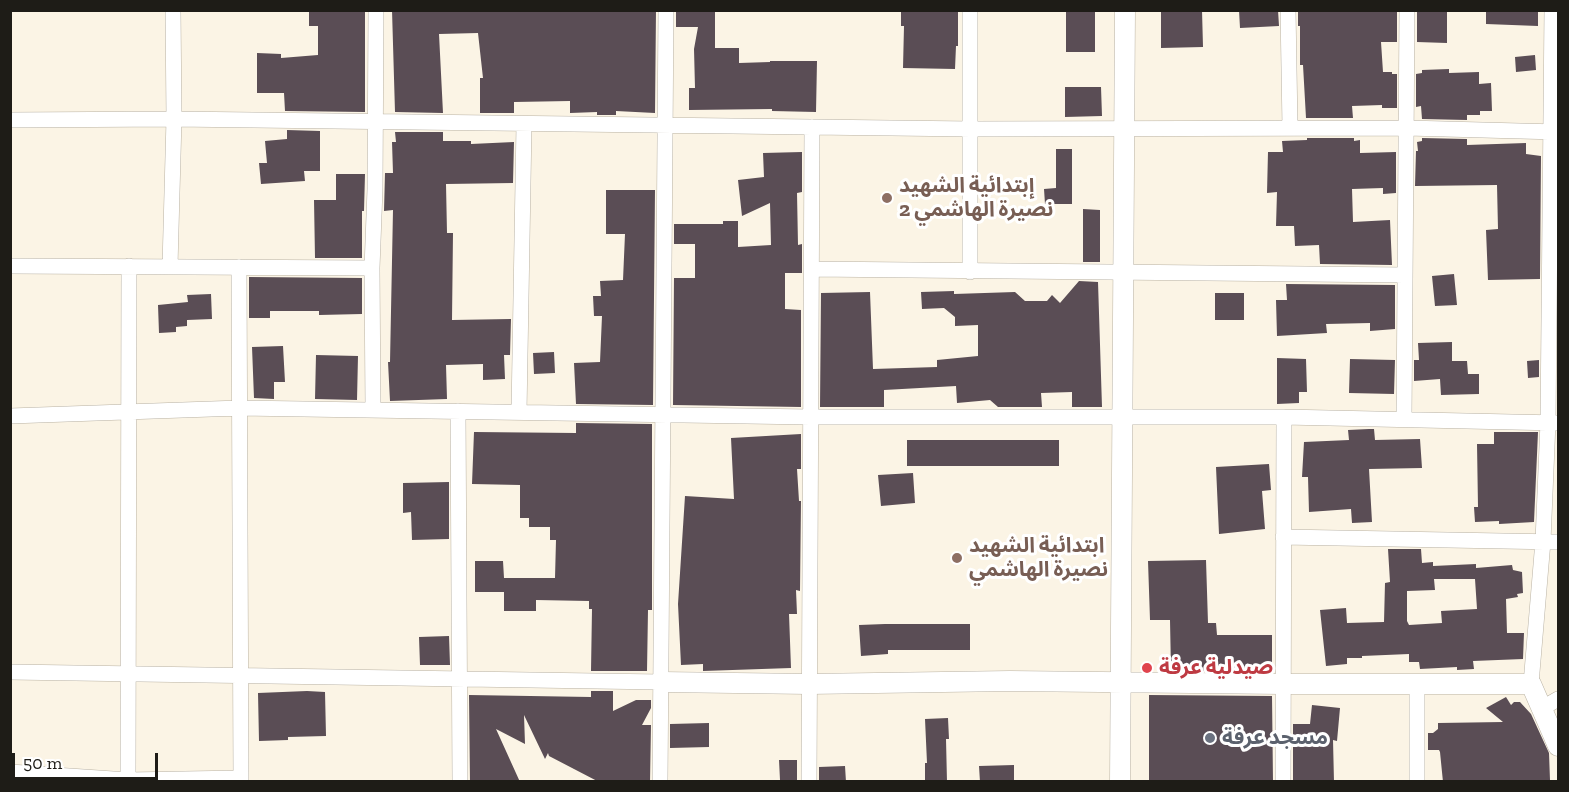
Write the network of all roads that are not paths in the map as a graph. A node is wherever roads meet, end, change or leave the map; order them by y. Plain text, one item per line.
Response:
1 (173, 10) edge
2 (376, 10) edge
3 (666, 10) edge
4 (970, 10) edge
5 (1125, 10) edge
6 (1288, 10) edge
7 (1407, 10) edge
8 (1552, 10) edge
9 (174, 119) junction
10 (10, 120) edge
11 (375, 123) junction
12 (524, 124) junction
13 (665, 127) junction
14 (812, 127) junction
15 (1290, 127) junction
16 (1124, 128) junction
17 (1407, 128) junction
18 (971, 129) junction
19 (1554, 132) edge
20 (129, 266) junction
21 (170, 266) junction
22 (10, 267) edge
23 (239, 267) junction
24 (372, 268) junction
25 (812, 269) junction
26 (970, 272) junction
27 (1124, 272) junction
28 (1406, 275) junction
29 (240, 408) junction
30 (373, 409) junction
31 (458, 411) junction
32 (128, 412) junction
33 (519, 412) junction
34 (661, 414) junction
35 (10, 416) edge
36 (810, 417) junction
37 (1122, 417) junction
38 (1284, 417) junction
39 (1404, 419) junction
40 (1553, 422) edge
41 (1283, 537) junction
42 (1551, 542) edge
43 (10, 672) edge
44 (129, 674) junction
45 (241, 676) junction
46 (460, 679) junction
47 (661, 682) junction
48 (1122, 682) junction
49 (809, 684) junction
50 (1282, 684) junction
51 (1531, 684) junction
52 (1417, 685) junction
53 (1558, 699) edge
54 (1541, 709) junction
55 (1558, 746) edge
56 (10, 772) edge
57 (241, 780) edge
58 (128, 781) edge
59 (460, 782) edge
60 (660, 782) edge
61 (809, 782) edge
62 (1120, 782) edge
63 (1283, 782) edge
64 (1417, 782) edge

1 - 9 street
2 - 11 street
3 - 13 street
4 - 18 street
5 - 16 street
6 - 15 street
7 - 17 street
8 - 19 street
9 - 10 street
9 - 11 street
9 - 21 street
11 - 12 street
11 - 24 street
12 - 13 street
12 - 33 street
13 - 14 street
13 - 34 street
14 - 18 street
14 - 25 street
15 - 16 street
15 - 17 street
16 - 18 street
16 - 27 street
17 - 19 street
17 - 28 street
18 - 26 street
19 - 40 street
20 - 21 street
20 - 22 street
20 - 32 street
21 - 23 street
23 - 24 street
23 - 29 street
24 - 30 street
25 - 26 street
25 - 36 street
26 - 27 street
27 - 28 street
27 - 37 street
28 - 39 street
29 - 30 street
29 - 32 street
29 - 45 street
30 - 31 street
31 - 33 street
31 - 46 street
32 - 35 street
32 - 44 street
33 - 34 street
34 - 36 street
34 - 47 street
36 - 37 street
36 - 49 street
37 - 38 street
37 - 48 street
38 - 39 street
38 - 41 street
39 - 40 street
40 - 42 street
41 - 42 street
41 - 50 street
42 - 51 street
43 - 44 street
44 - 45 street
44 - 58 street
45 - 46 street
45 - 57 street
46 - 47 street
46 - 59 street
47 - 49 street
47 - 60 street
48 - 49 street
48 - 50 street
48 - 62 street
49 - 61 street
50 - 52 street
50 - 63 street
51 - 52 street
51 - 54 street
52 - 64 street
53 - 54 street
54 - 55 street
56 - 58 street
57 - 58 street

